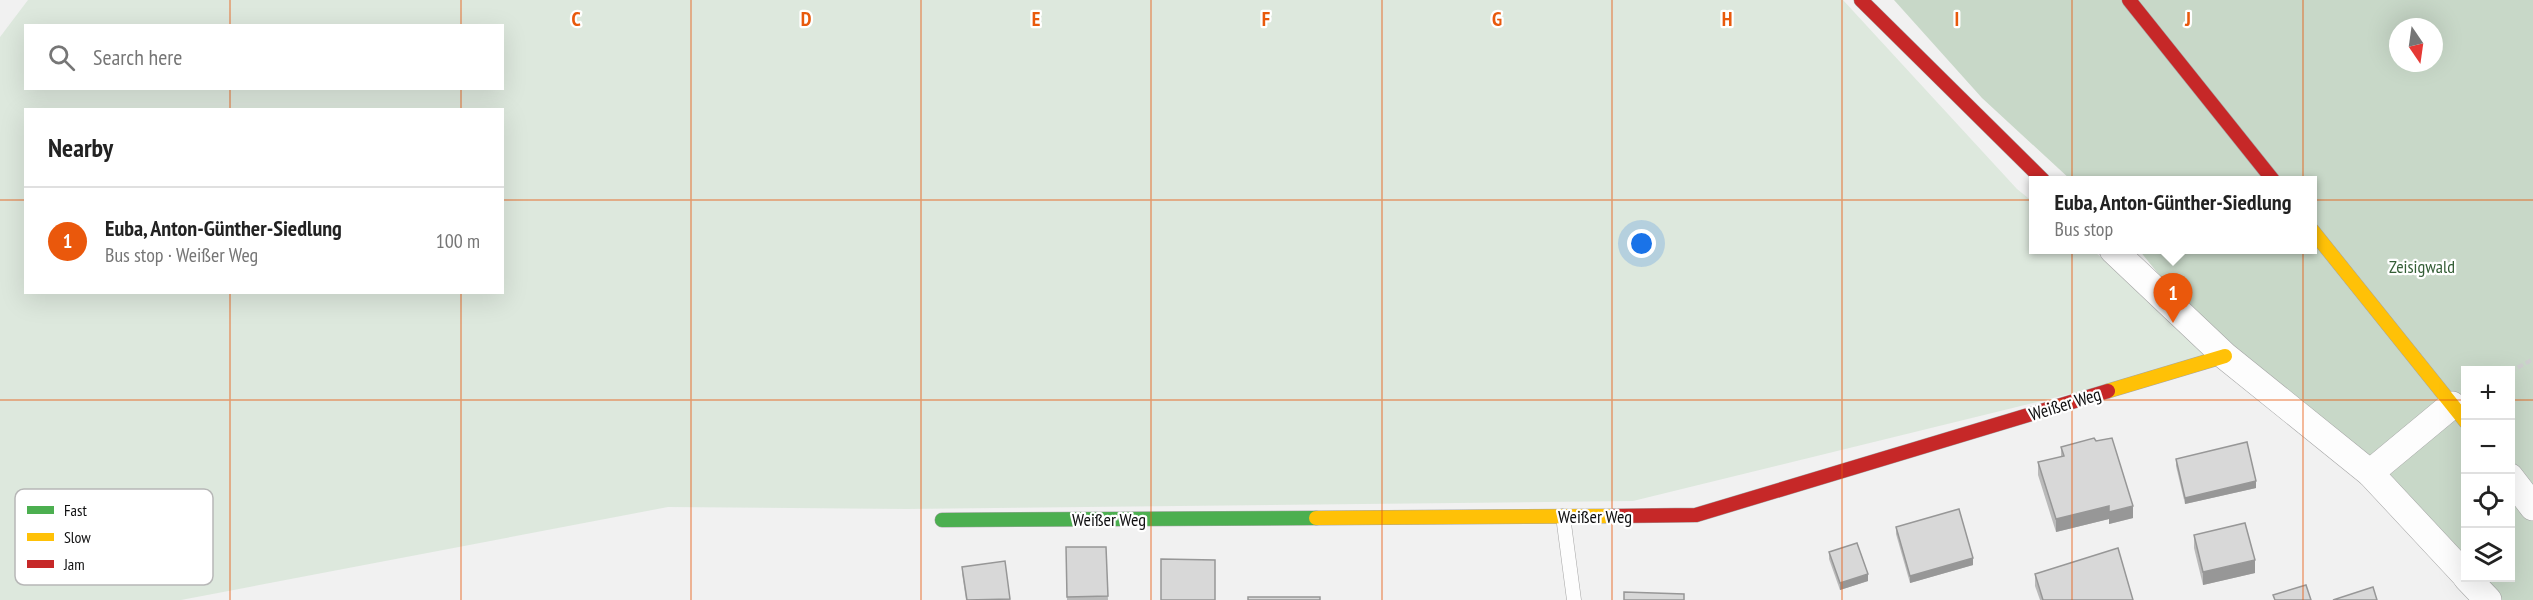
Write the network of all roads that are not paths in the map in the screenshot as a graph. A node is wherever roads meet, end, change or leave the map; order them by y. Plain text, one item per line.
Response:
1 (1861, 0) edge
2 (2129, 0) edge
3 (2039, 176) edge
4 (2270, 176) edge
5 (2317, 235) edge
6 (2118, 254) edge
7 (2225, 356) junction
8 (2459, 413) edge
9 (2370, 473) junction
10 (2515, 482) edge
11 (2533, 507) edge
12 (1563, 516) junction
13 (942, 520) dead end
14 (2461, 572) edge
15 (2471, 582) edge
16 (1574, 600) edge
17 (2488, 600) edge

1 - 3 street
2 - 4 street
5 - 8 street
6 - 7 street
7 - 9 street
7 - 12 street, Weißer Weg
8 - 9 street
9 - 14 street
10 - 11 street
12 - 13 street, Weißer Weg
12 - 16 lane
15 - 17 street

